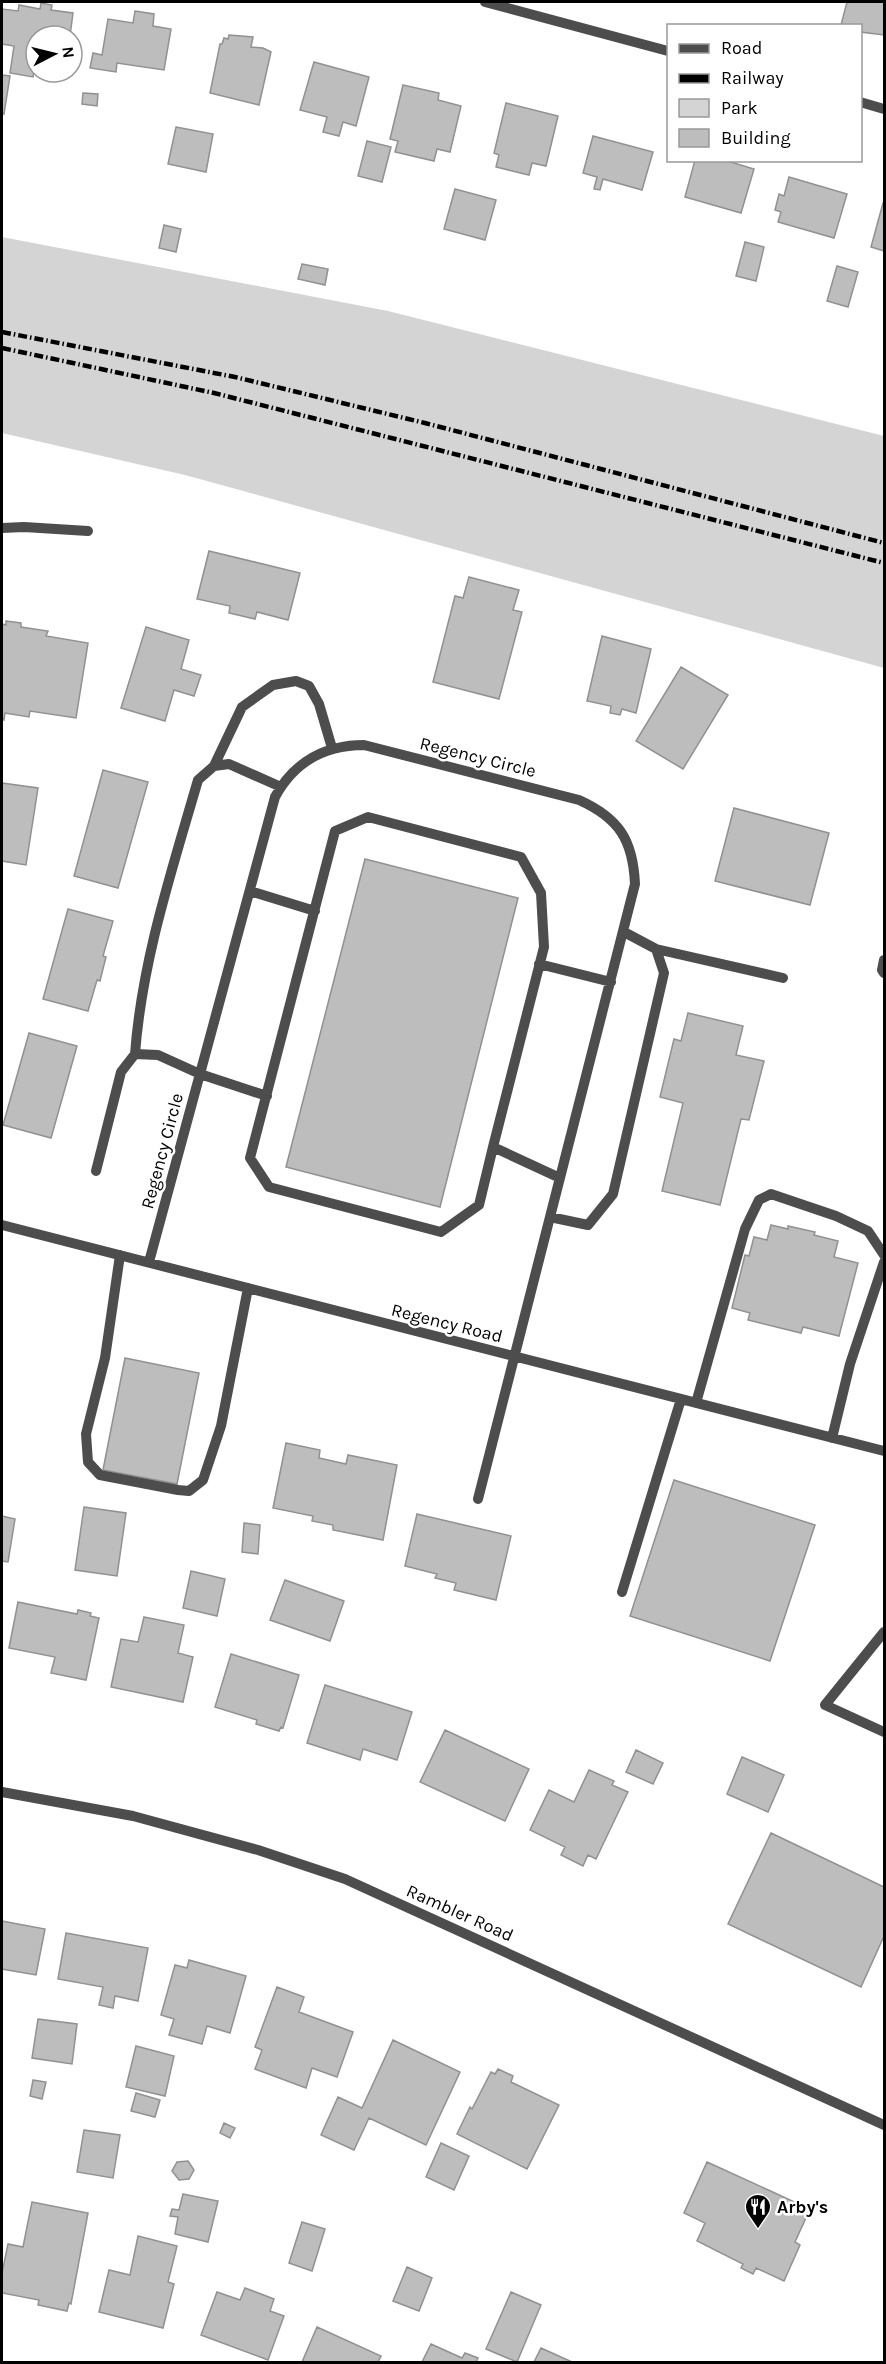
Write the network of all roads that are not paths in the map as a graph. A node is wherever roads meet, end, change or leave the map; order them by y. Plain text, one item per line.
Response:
1 (485, 2) edge
2 (667, 50) edge
3 (862, 102) edge
4 (885, 109) edge
5 (2, 528) edge
6 (88, 531) dead end
7 (332, 748) junction
8 (214, 766) junction
9 (281, 787) junction
10 (250, 891) junction
11 (315, 911) junction
12 (624, 932) junction
13 (656, 950) junction
14 (885, 960) edge
15 (539, 964) junction
16 (885, 973) edge
17 (783, 978) dead end
18 (611, 982) junction
19 (135, 1054) junction
20 (200, 1074) junction
21 (267, 1096) junction
22 (493, 1147) junction
23 (96, 1171) dead end
24 (560, 1178) junction
25 (550, 1217) junction
26 (2, 1225) edge
27 (120, 1255) junction
28 (885, 1255) edge
29 (148, 1262) junction
30 (885, 1262) edge
31 (248, 1288) junction
32 (513, 1357) junction
33 (681, 1399) junction
34 (696, 1403) junction
35 (832, 1438) junction
36 (885, 1451) edge
37 (478, 1499) dead end
38 (622, 1592) dead end
39 (885, 1632) edge
40 (885, 1732) edge
41 (2, 1792) edge
42 (885, 2125) edge

1 - 2 street
3 - 4 street
5 - 6 street
7 - 8 street
7 - 9 street, Regency Circle
7 - 12 street, Regency Circle
8 - 9 street
8 - 19 street
9 - 10 street, Regency Circle
10 - 11 street
10 - 20 street, Regency Circle
11 - 15 street
11 - 21 street
12 - 13 street
12 - 18 street, Regency Circle
13 - 17 street
13 - 25 street
14 - 16 street
15 - 18 street
15 - 22 street
18 - 24 street, Regency Circle
19 - 20 street
19 - 23 street
20 - 21 street
20 - 29 street, Regency Circle
21 - 22 street
22 - 24 street
24 - 25 street, Regency Circle
25 - 32 street, Regency Circle
26 - 27 street, Regency Road
27 - 29 street, Regency Road
27 - 31 street
28 - 34 street
29 - 31 street, Regency Road
30 - 35 street
31 - 32 street, Regency Road
32 - 33 street, Regency Road
32 - 37 street, Regency Circle
33 - 34 street, Regency Road
33 - 38 street
34 - 35 street, Regency Road
35 - 36 street, Regency Road
39 - 40 street
41 - 42 street, Rambler Road

